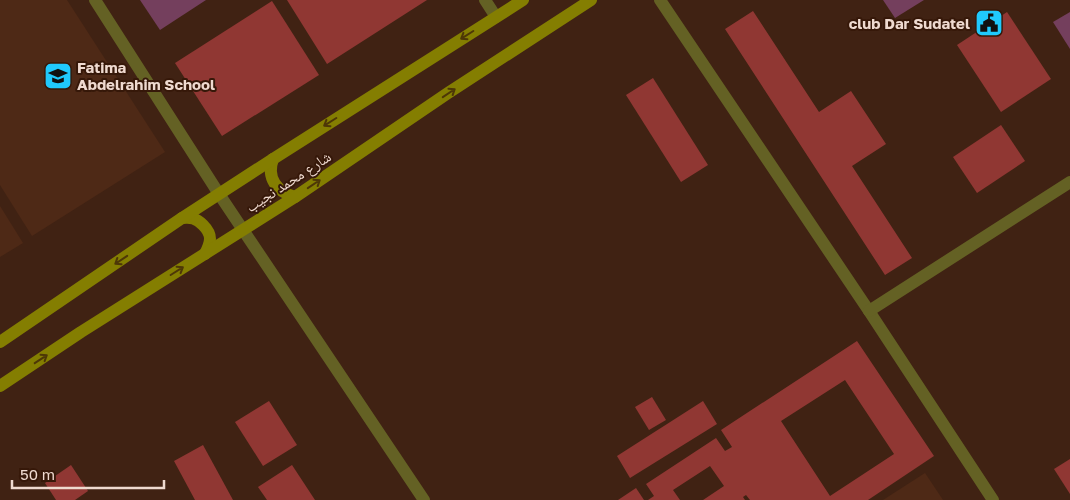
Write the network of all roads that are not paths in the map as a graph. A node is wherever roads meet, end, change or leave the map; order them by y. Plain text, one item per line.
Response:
1 (95, 0) edge
2 (485, 0) edge
3 (523, 0) edge
4 (591, 0) edge
5 (660, 0) edge
6 (496, 17) junction
7 (272, 159) junction
8 (1070, 182) edge
9 (219, 194) junction
10 (295, 196) junction
11 (182, 218) junction
12 (243, 230) junction
13 (205, 254) junction
14 (869, 311) junction
15 (0, 342) edge
16 (0, 386) edge
17 (424, 500) edge
18 (993, 500) edge

1 - 9 street
2 - 6 street
3 - 6 main road, شارع محمد نجيب
10 -> 4 main road, شارع محمد نجيب
5 - 14 street
6 -> 7 main road, شارع محمد نجيب
7 - 9 main road, شارع محمد نجيب
7 - 10 main road
8 - 14 street
9 - 11 main road, شارع محمد نجيب
9 - 12 street
10 - 12 main road, شارع محمد نجيب
11 - 13 main road
11 -> 15 main road, شارع محمد نجيب
12 - 13 main road, شارع محمد نجيب
12 - 17 street
16 -> 13 main road, شارع محمد نجيب
14 - 18 street

